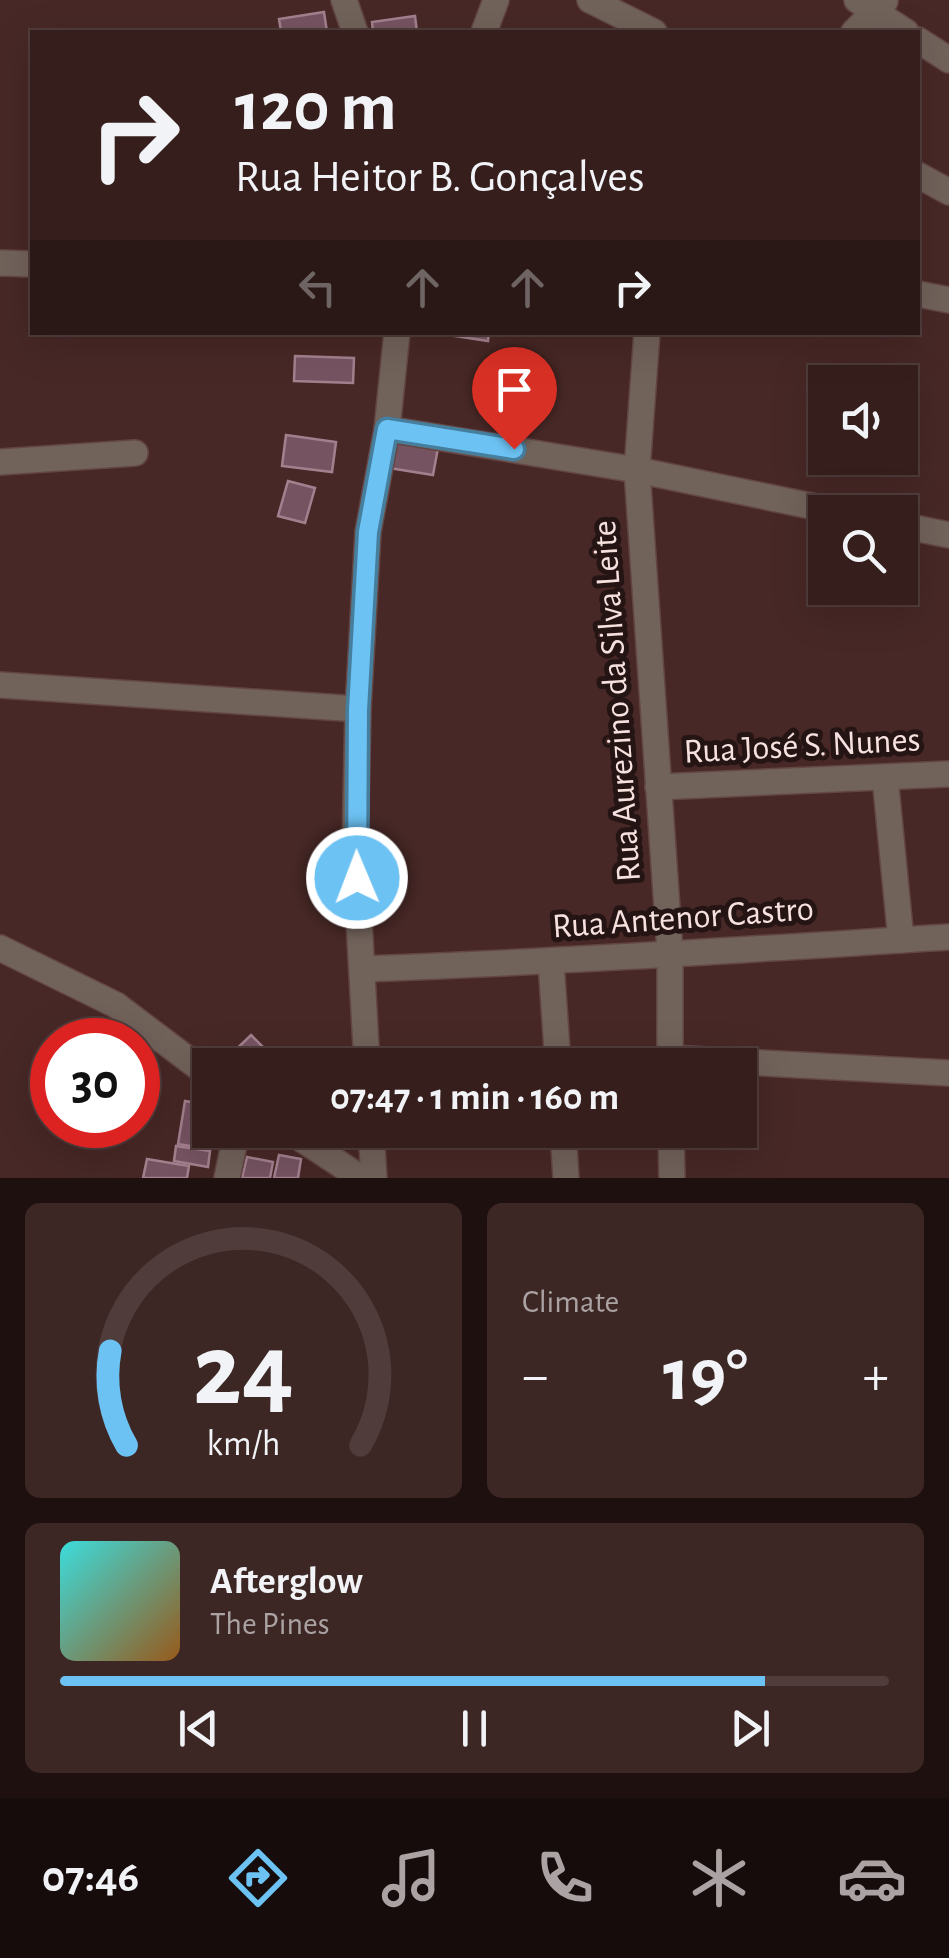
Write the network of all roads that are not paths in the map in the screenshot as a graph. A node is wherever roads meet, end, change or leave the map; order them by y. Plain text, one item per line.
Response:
1 (344, 0) edge
2 (496, 0) edge
3 (590, 0) edge
4 (873, 4) edge
5 (354, 30) edge
6 (485, 30) edge
7 (650, 30) edge
8 (855, 30) edge
9 (904, 30) edge
10 (920, 41) edge
11 (949, 60) edge
12 (920, 175) edge
13 (949, 192) edge
14 (0, 264) edge
15 (30, 264) edge
16 (920, 294) edge
17 (949, 300) edge
18 (397, 335) edge
19 (648, 335) edge
20 (387, 429) junction
21 (135, 454) dead end
22 (0, 462) edge
23 (637, 470) junction
24 (808, 505) edge
25 (918, 529) edge
26 (949, 535) edge
27 (0, 686) edge
28 (358, 710) junction
29 (949, 774) edge
30 (885, 777) junction
31 (658, 788) junction
32 (949, 937) edge
33 (900, 940) junction
34 (0, 948) edge
35 (670, 952) junction
36 (551, 962) junction
37 (362, 969) junction
38 (366, 1048) edge
39 (557, 1048) edge
40 (670, 1048) edge
41 (192, 1062) edge
42 (757, 1065) edge
43 (949, 1073) edge
44 (233, 1148) edge
45 (316, 1148) edge
46 (372, 1148) edge
47 (564, 1148) edge
48 (672, 1148) edge
49 (227, 1178) edge
50 (362, 1178) edge
51 (374, 1178) edge
52 (566, 1178) edge
53 (672, 1178) edge

1 - 5 street
2 - 6 street
3 - 7 street
4 - 8 street
4 - 9 street
10 - 11 street
12 - 13 street
14 - 15 street
16 - 17 street
18 - 20 street
19 - 23 street, Rua Aurezino da Silva Leite
20 - 23 street
20 - 28 street
21 - 22 street
23 - 24 street
23 - 31 street, Rua Aurezino da Silva Leite
25 - 26 street
27 - 28 street
28 - 37 street
29 - 30 street, Rua José S. Nunes
30 - 31 street, Rua José S. Nunes
30 - 33 street
31 - 35 street, Rua Aurezino da Silva Leite
32 - 33 street, Rua Antenor Castro
33 - 35 street, Rua Antenor Castro
34 - 41 street
35 - 36 street, Rua Antenor Castro
35 - 40 street, Rua Aurezino da Silva Leite
36 - 37 street, Rua Antenor Castro
36 - 39 street
37 - 38 street
42 - 43 street
44 - 49 street
45 - 50 street
46 - 51 street
47 - 52 street
48 - 53 street

